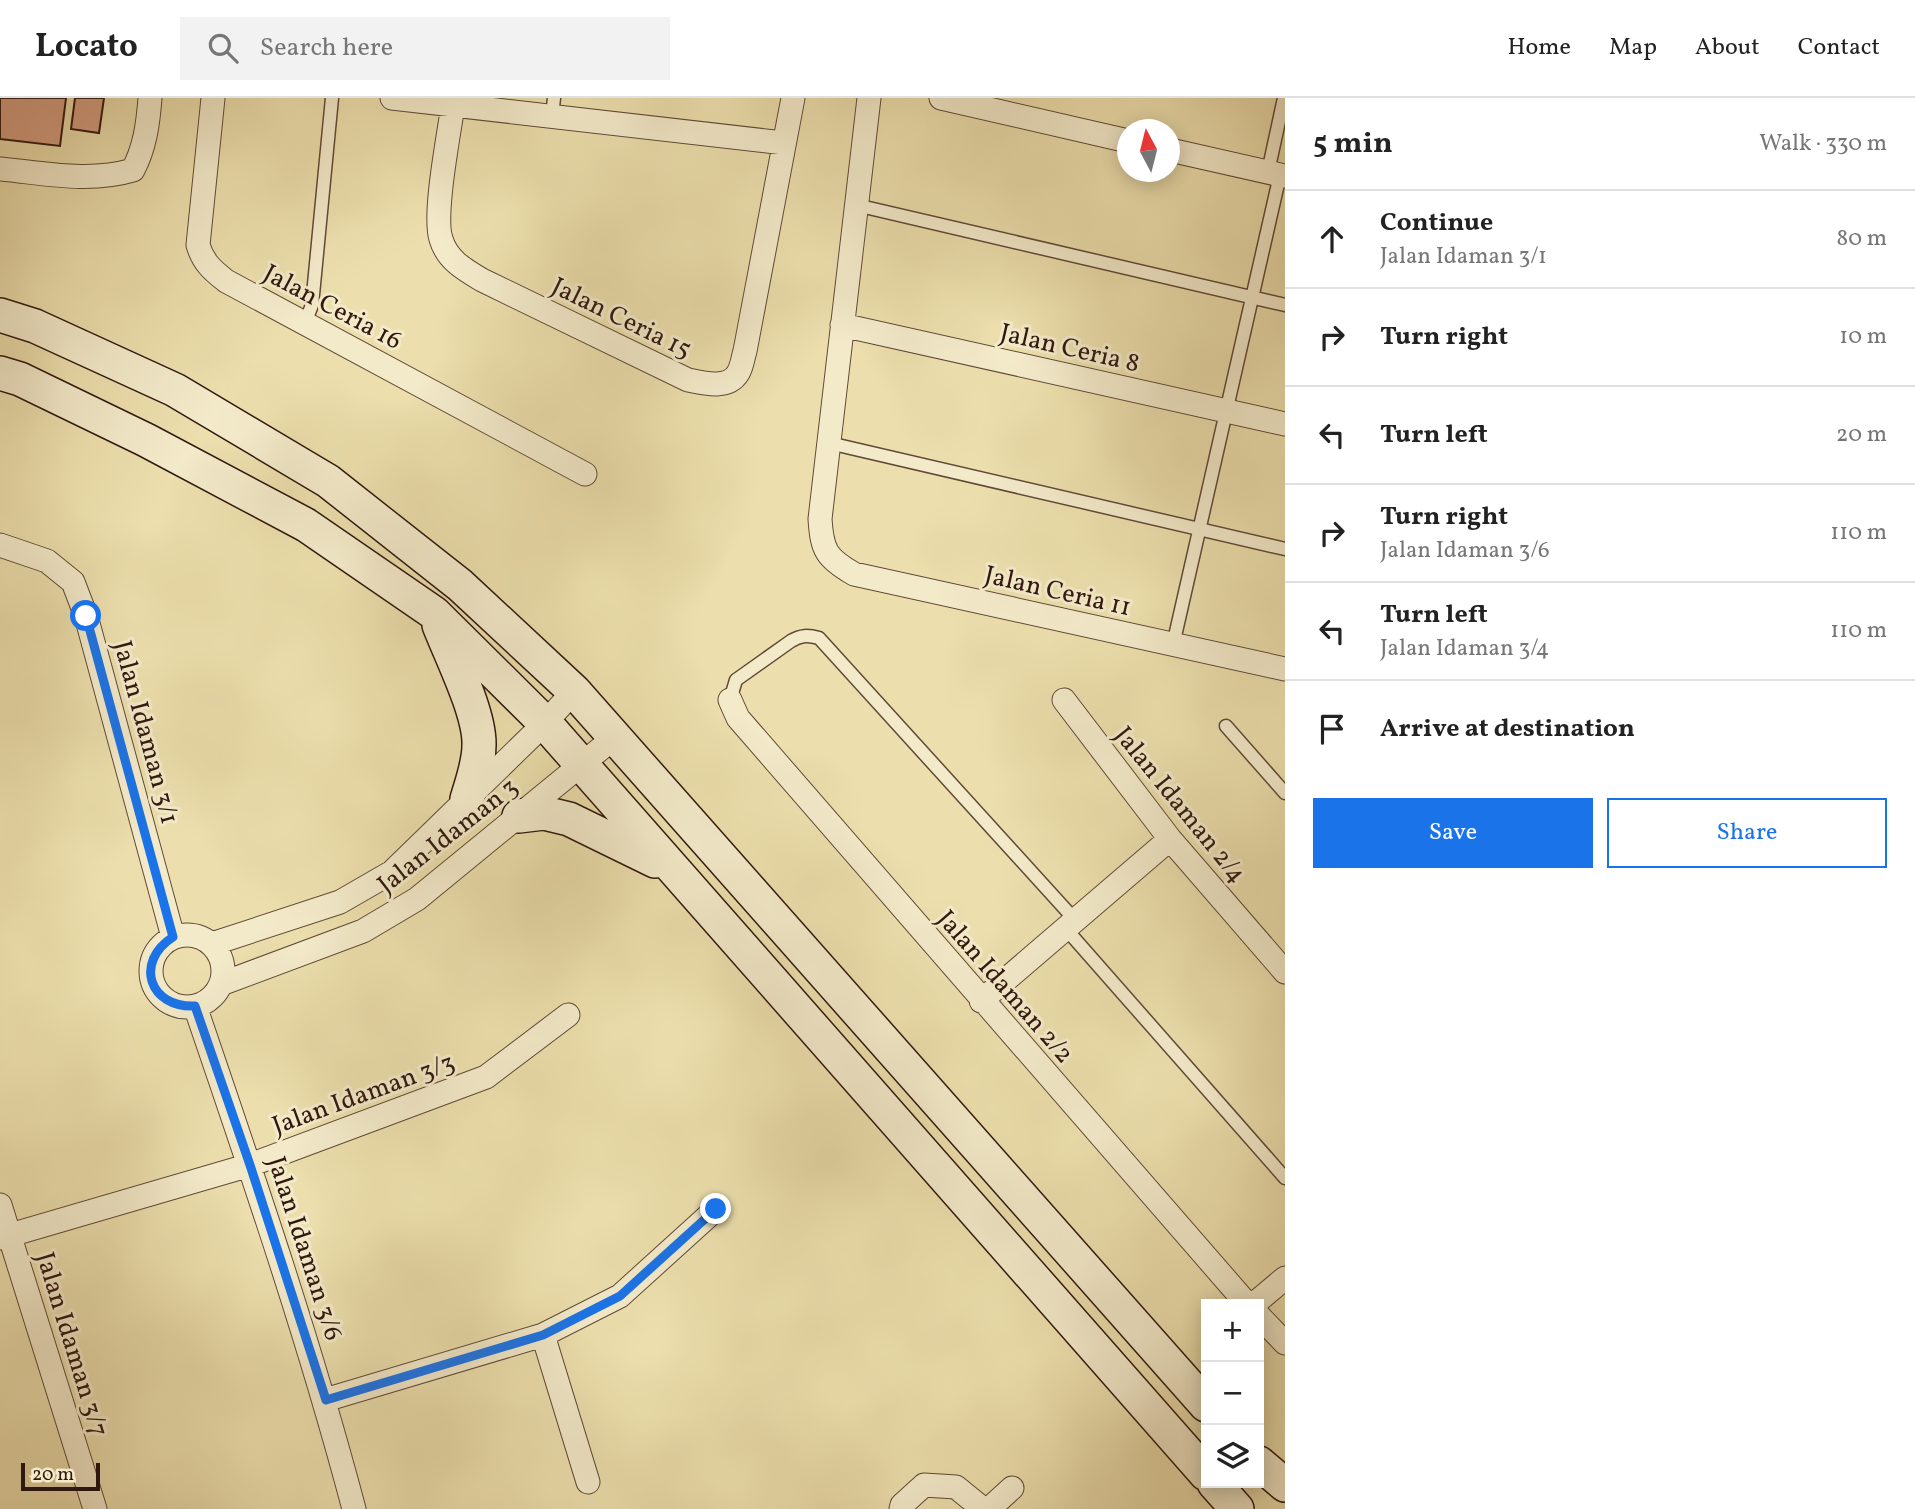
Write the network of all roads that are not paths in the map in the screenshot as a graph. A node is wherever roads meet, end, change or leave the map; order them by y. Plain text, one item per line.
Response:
1 (150, 98) edge
2 (213, 98) edge
3 (332, 98) edge
4 (392, 98) edge
5 (793, 98) edge
6 (869, 98) edge
7 (940, 98) edge
8 (1284, 98) edge
9 (453, 105) junction
10 (553, 107) edge
11 (1117, 138) edge
12 (784, 143) junction
13 (1180, 152) edge
14 (0, 169) edge
15 (1277, 174) edge
16 (856, 205) junction
17 (1252, 298) junction
18 (1285, 305) edge
19 (0, 316) edge
20 (304, 323) junction
21 (842, 325) junction
22 (0, 373) edge
23 (1226, 411) junction
24 (1285, 424) edge
25 (829, 443) junction
26 (584, 474) dead end
27 (1200, 529) junction
28 (0, 545) edge
29 (1285, 548) edge
30 (434, 613) junction
31 (1173, 645) junction
32 (1285, 669) edge
33 (574, 691) junction
34 (730, 700) joint
35 (1064, 700) dead end
36 (545, 723) junction
37 (1226, 726) dead end
38 (615, 737) junction
39 (580, 765) junction
40 (1285, 793) edge
41 (467, 799) junction
42 (519, 816) junction
43 (1170, 839) junction
44 (673, 870) junction
45 (1071, 925) junction
46 (173, 937) junction
47 (212, 944) junction
48 (1285, 972) edge
49 (221, 984) junction
50 (981, 1001) junction
51 (195, 1006) junction
52 (568, 1014) dead end
53 (250, 1165) junction
54 (1285, 1178) edge
55 (0, 1205) edge
56 (716, 1209) dead end
57 (5, 1237) edge
58 (1285, 1278) edge
59 (1243, 1299) edge
60 (1260, 1299) edge
61 (1264, 1321) edge
62 (543, 1335) junction
63 (1285, 1343) edge
64 (1201, 1399) edge
65 (326, 1400) junction
66 (1264, 1464) edge
67 (1264, 1467) edge
68 (1201, 1468) edge
69 (1285, 1469) edge
70 (588, 1482) dead end
71 (1285, 1485) edge
72 (1012, 1488) dead end
73 (1218, 1488) edge
74 (95, 1509) edge
75 (354, 1509) edge
76 (901, 1509) edge
77 (983, 1509) edge
78 (989, 1509) edge
79 (1237, 1509) edge

1 - 14 street
2 - 20 street, Jalan Ceria 16
3 - 20 lane
4 - 9 street
5 - 12 street, Jalan Ceria 15
6 - 16 street
7 - 11 street
8 - 15 lane
9 - 10 street
9 - 12 street, Jalan Ceria 15
10 - 12 street
13 - 15 street
15 - 17 lane
16 - 17 lane
16 - 21 street
17 - 18 lane
17 - 23 lane
19 - 33 main road
20 - 26 street, Jalan Ceria 16
21 - 23 street, Jalan Ceria 8
21 - 25 street
22 - 30 main road
23 - 24 street, Jalan Ceria 8
23 - 27 lane
25 - 27 lane
25 - 31 street, Jalan Ceria 11
27 - 29 lane
27 - 31 lane
28 - 46 street, Jalan Idaman 3/1
30 - 36 main road
30 - 41 main road
31 - 32 street, Jalan Ceria 11
33 - 36 street, Jalan Idaman 3
33 - 38 main road
34 - 45 lane
34 - 50 street, Jalan Idaman 2/2
35 - 43 street, Jalan Idaman 2/4
36 - 39 main road
36 - 41 street, Jalan Idaman 3
37 - 40 lane
38 - 39 street, Jalan Idaman 3
38 - 64 main road
39 - 42 street, Jalan Idaman 3
39 - 44 main road
41 - 47 street, Jalan Idaman 3
42 - 44 main road
42 - 49 street, Jalan Idaman 3
43 - 45 street
43 - 48 street, Jalan Idaman 2/4
44 - 68 main road
45 - 50 street
45 - 54 lane
46 - 47 street
46 - 51 street
47 - 49 street
49 - 51 street
50 - 59 street, Jalan Idaman 2/2
51 - 53 street, Jalan Idaman 3/6
52 - 53 street, Jalan Idaman 3/3
53 - 57 street, Jalan Idaman 3/3
53 - 65 street, Jalan Idaman 3/6
55 - 57 street, Jalan Idaman 3/7
56 - 62 street
57 - 74 street, Jalan Idaman 3/7
58 - 60 street
61 - 63 street
62 - 65 street
62 - 70 street
65 - 75 street, Jalan Idaman 3/6
66 - 69 main road
67 - 71 main road
72 - 78 street
73 - 79 main road
76 - 77 street

